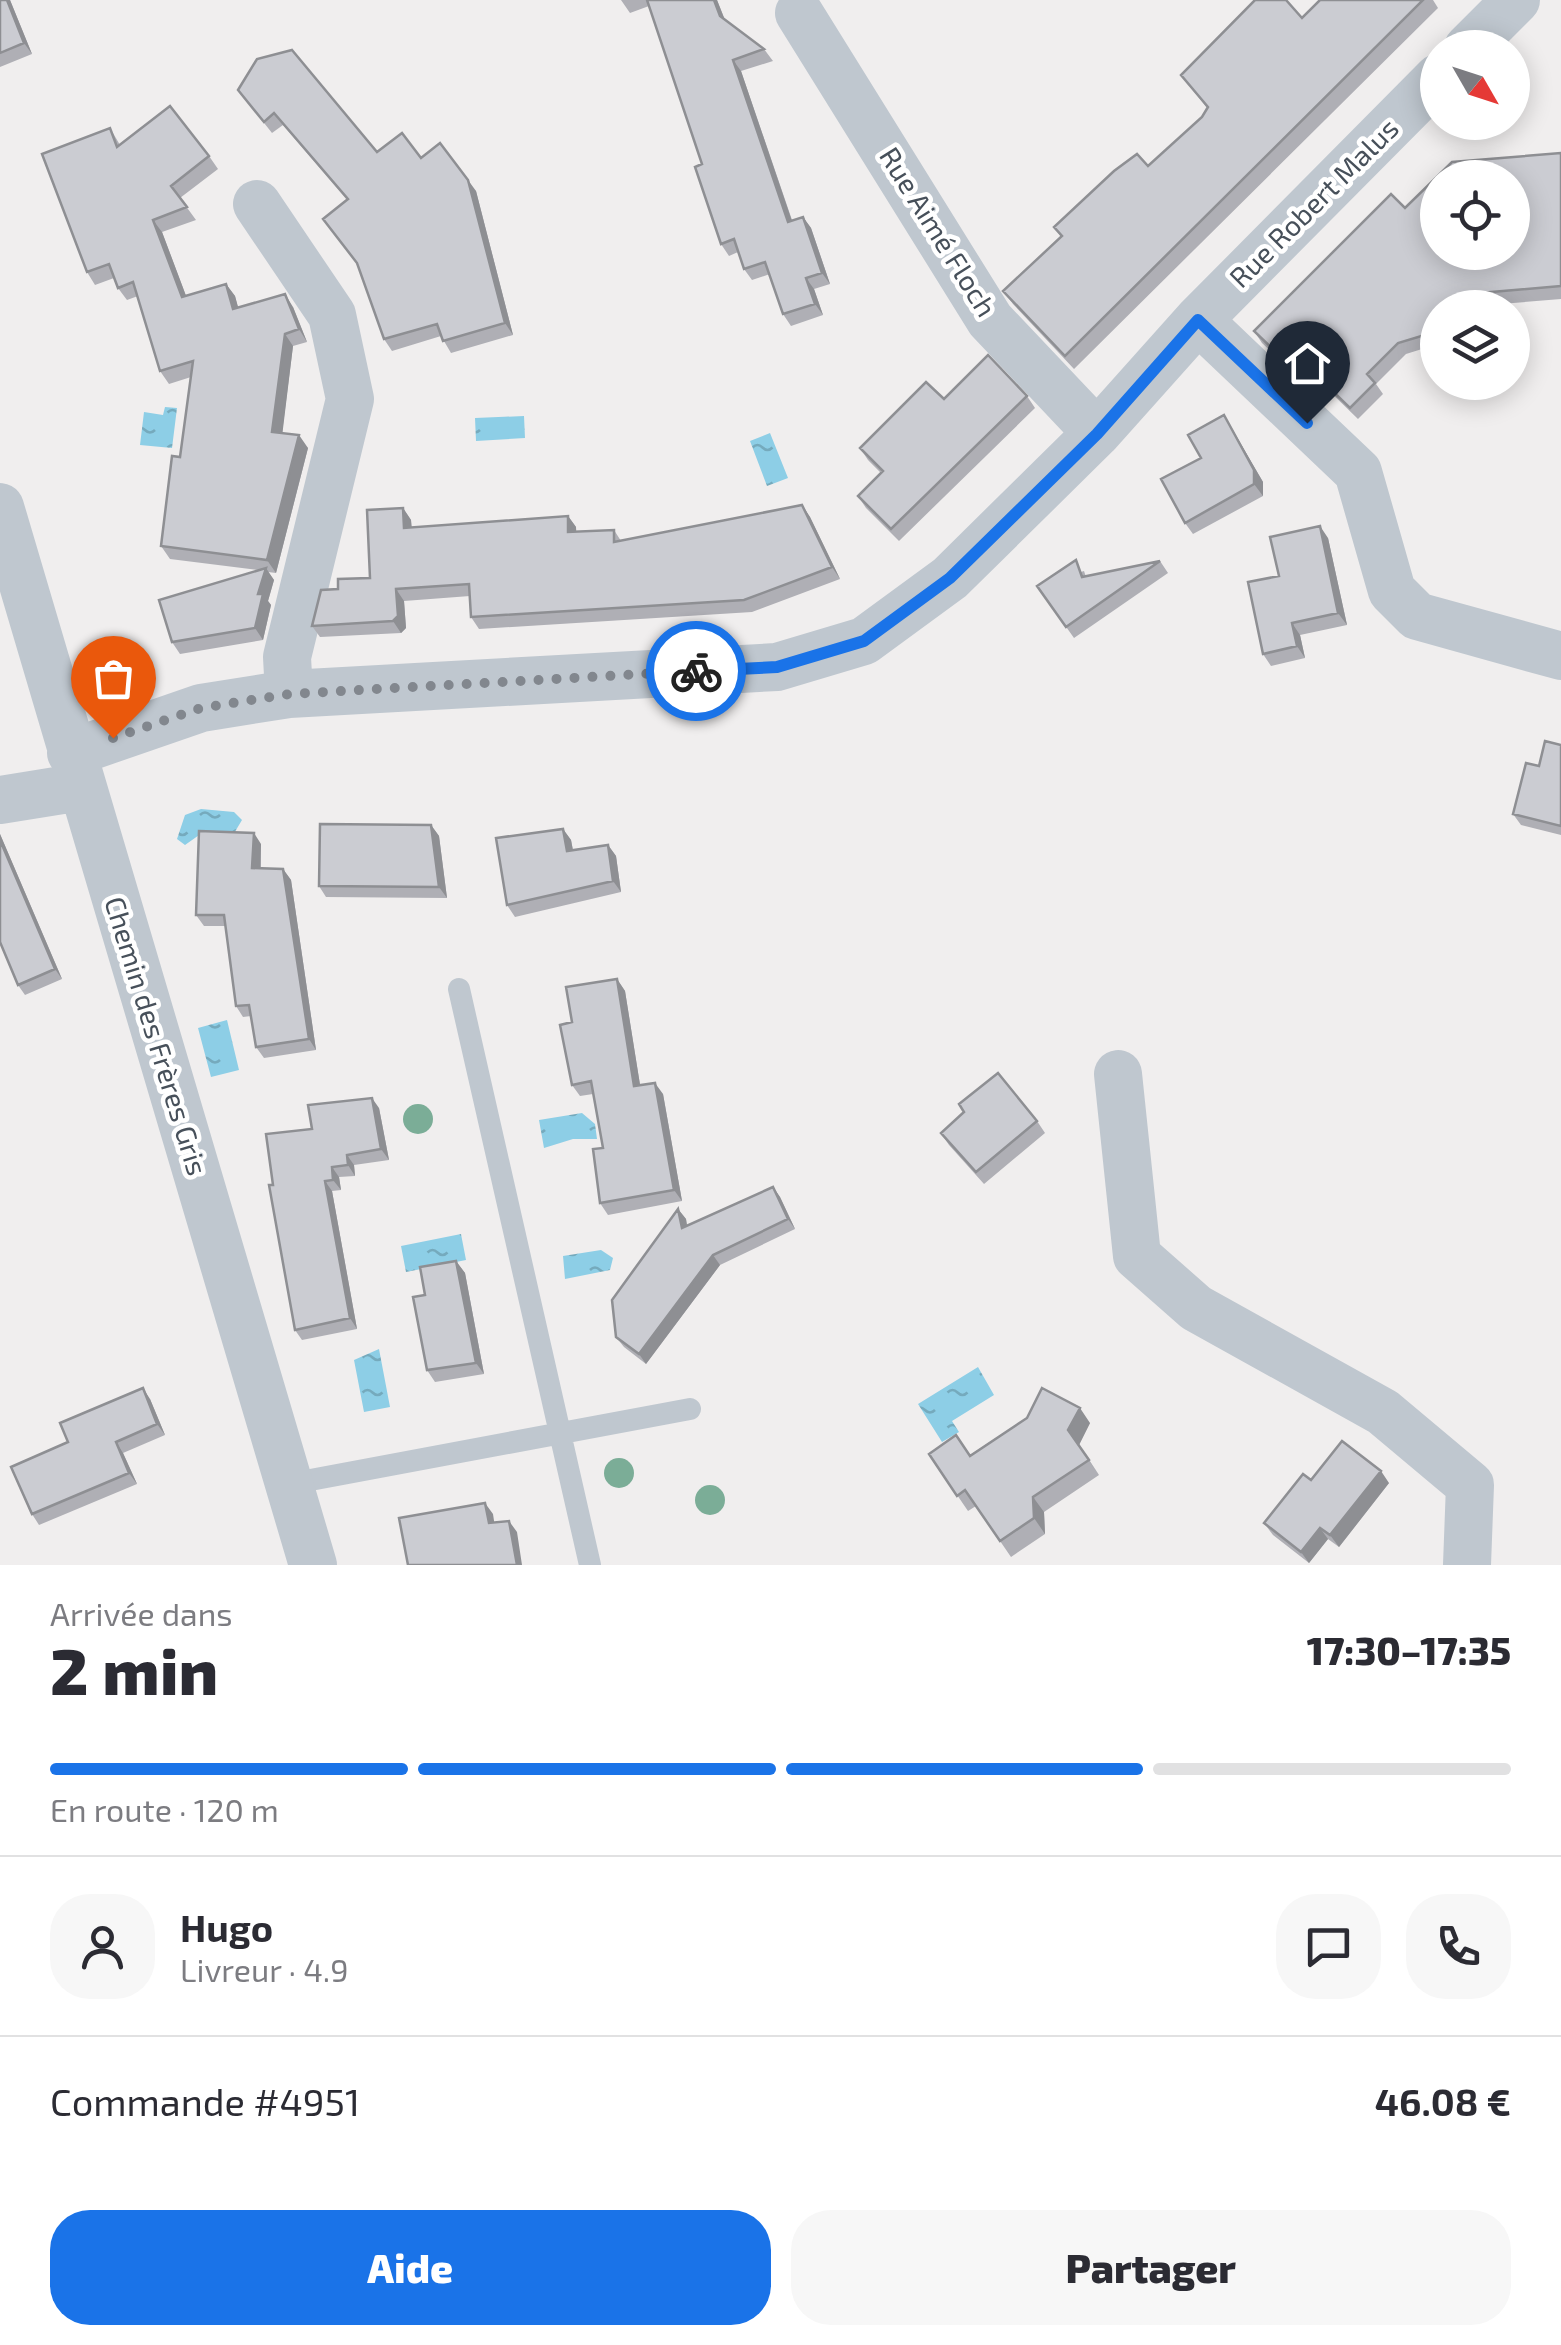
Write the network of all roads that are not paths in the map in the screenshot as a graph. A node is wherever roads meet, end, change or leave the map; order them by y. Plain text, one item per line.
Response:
1 (1516, 0) edge
2 (799, 14) dead end
3 (1486, 30) edge
4 (1420, 96) edge
5 (257, 204) dead end
6 (1198, 320) junction
7 (1097, 434) junction
8 (0, 508) edge
9 (1561, 656) edge
10 (290, 694) junction
11 (76, 770) junction
12 (0, 800) edge
13 (459, 989) dead end
14 (1118, 1074) dead end
15 (690, 1409) dead end
16 (561, 1436) junction
17 (289, 1484) junction
18 (313, 1565) edge
19 (590, 1565) edge
20 (1467, 1565) edge

1 - 3 street
2 - 7 street, Rue Aimé Floch
4 - 6 street, Rue Robert Malus
5 - 10 street
6 - 7 street, Rue Robert Malus
6 - 9 street
7 - 10 street, Rue Robert Malus
8 - 11 street, Chemin des Frères Gris
10 - 11 street, Rue Robert Malus
11 - 12 street, Rue Robert Malus
11 - 17 street, Chemin des Frères Gris
13 - 16 lane
14 - 20 street
15 - 16 lane
16 - 17 lane
16 - 19 lane
17 - 18 street, Chemin des Frères Gris

